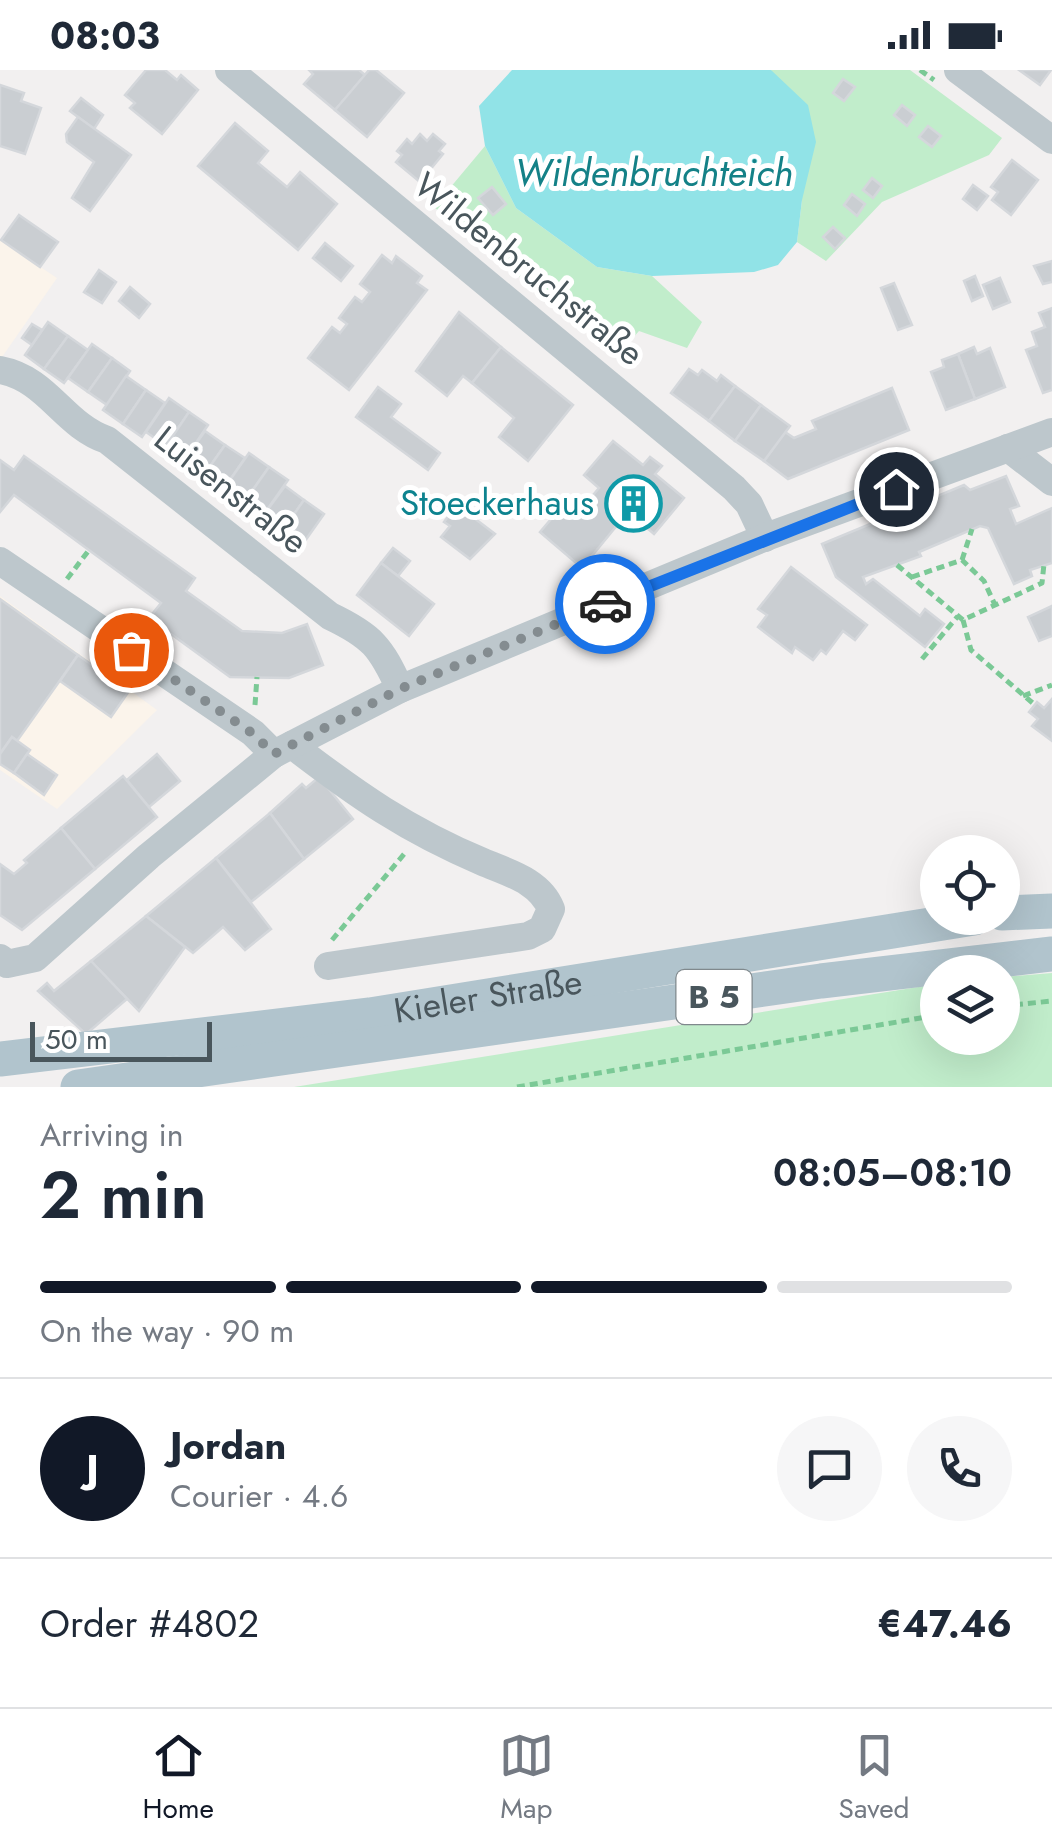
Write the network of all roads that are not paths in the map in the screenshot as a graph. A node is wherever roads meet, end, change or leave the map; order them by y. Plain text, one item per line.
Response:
1 (229, 70) edge
2 (958, 70) edge
3 (1052, 140) edge
4 (0, 370) edge
5 (1052, 432) edge
6 (1008, 448) junction
7 (1052, 482) edge
8 (764, 538) junction
9 (0, 561) edge
10 (400, 689) junction
11 (283, 749) junction
12 (1052, 911) edge
13 (1020, 912) edge
14 (920, 927) edge
15 (1052, 954) edge
16 (0, 958) edge
17 (328, 966) dead end
18 (0, 1059) edge
19 (78, 1087) edge

1 - 8 street, Wildenbruchstraße
2 - 3 street
4 - 10 street, Luisenstraße
5 - 6 street
6 - 7 street
6 - 8 street
8 - 10 street
9 - 11 street
10 - 11 street
11 - 16 street
11 - 17 street
12 - 13 main road
14 - 18 main road, Kieler Straße / B 5
15 - 19 main road, Kieler Straße / B 5

